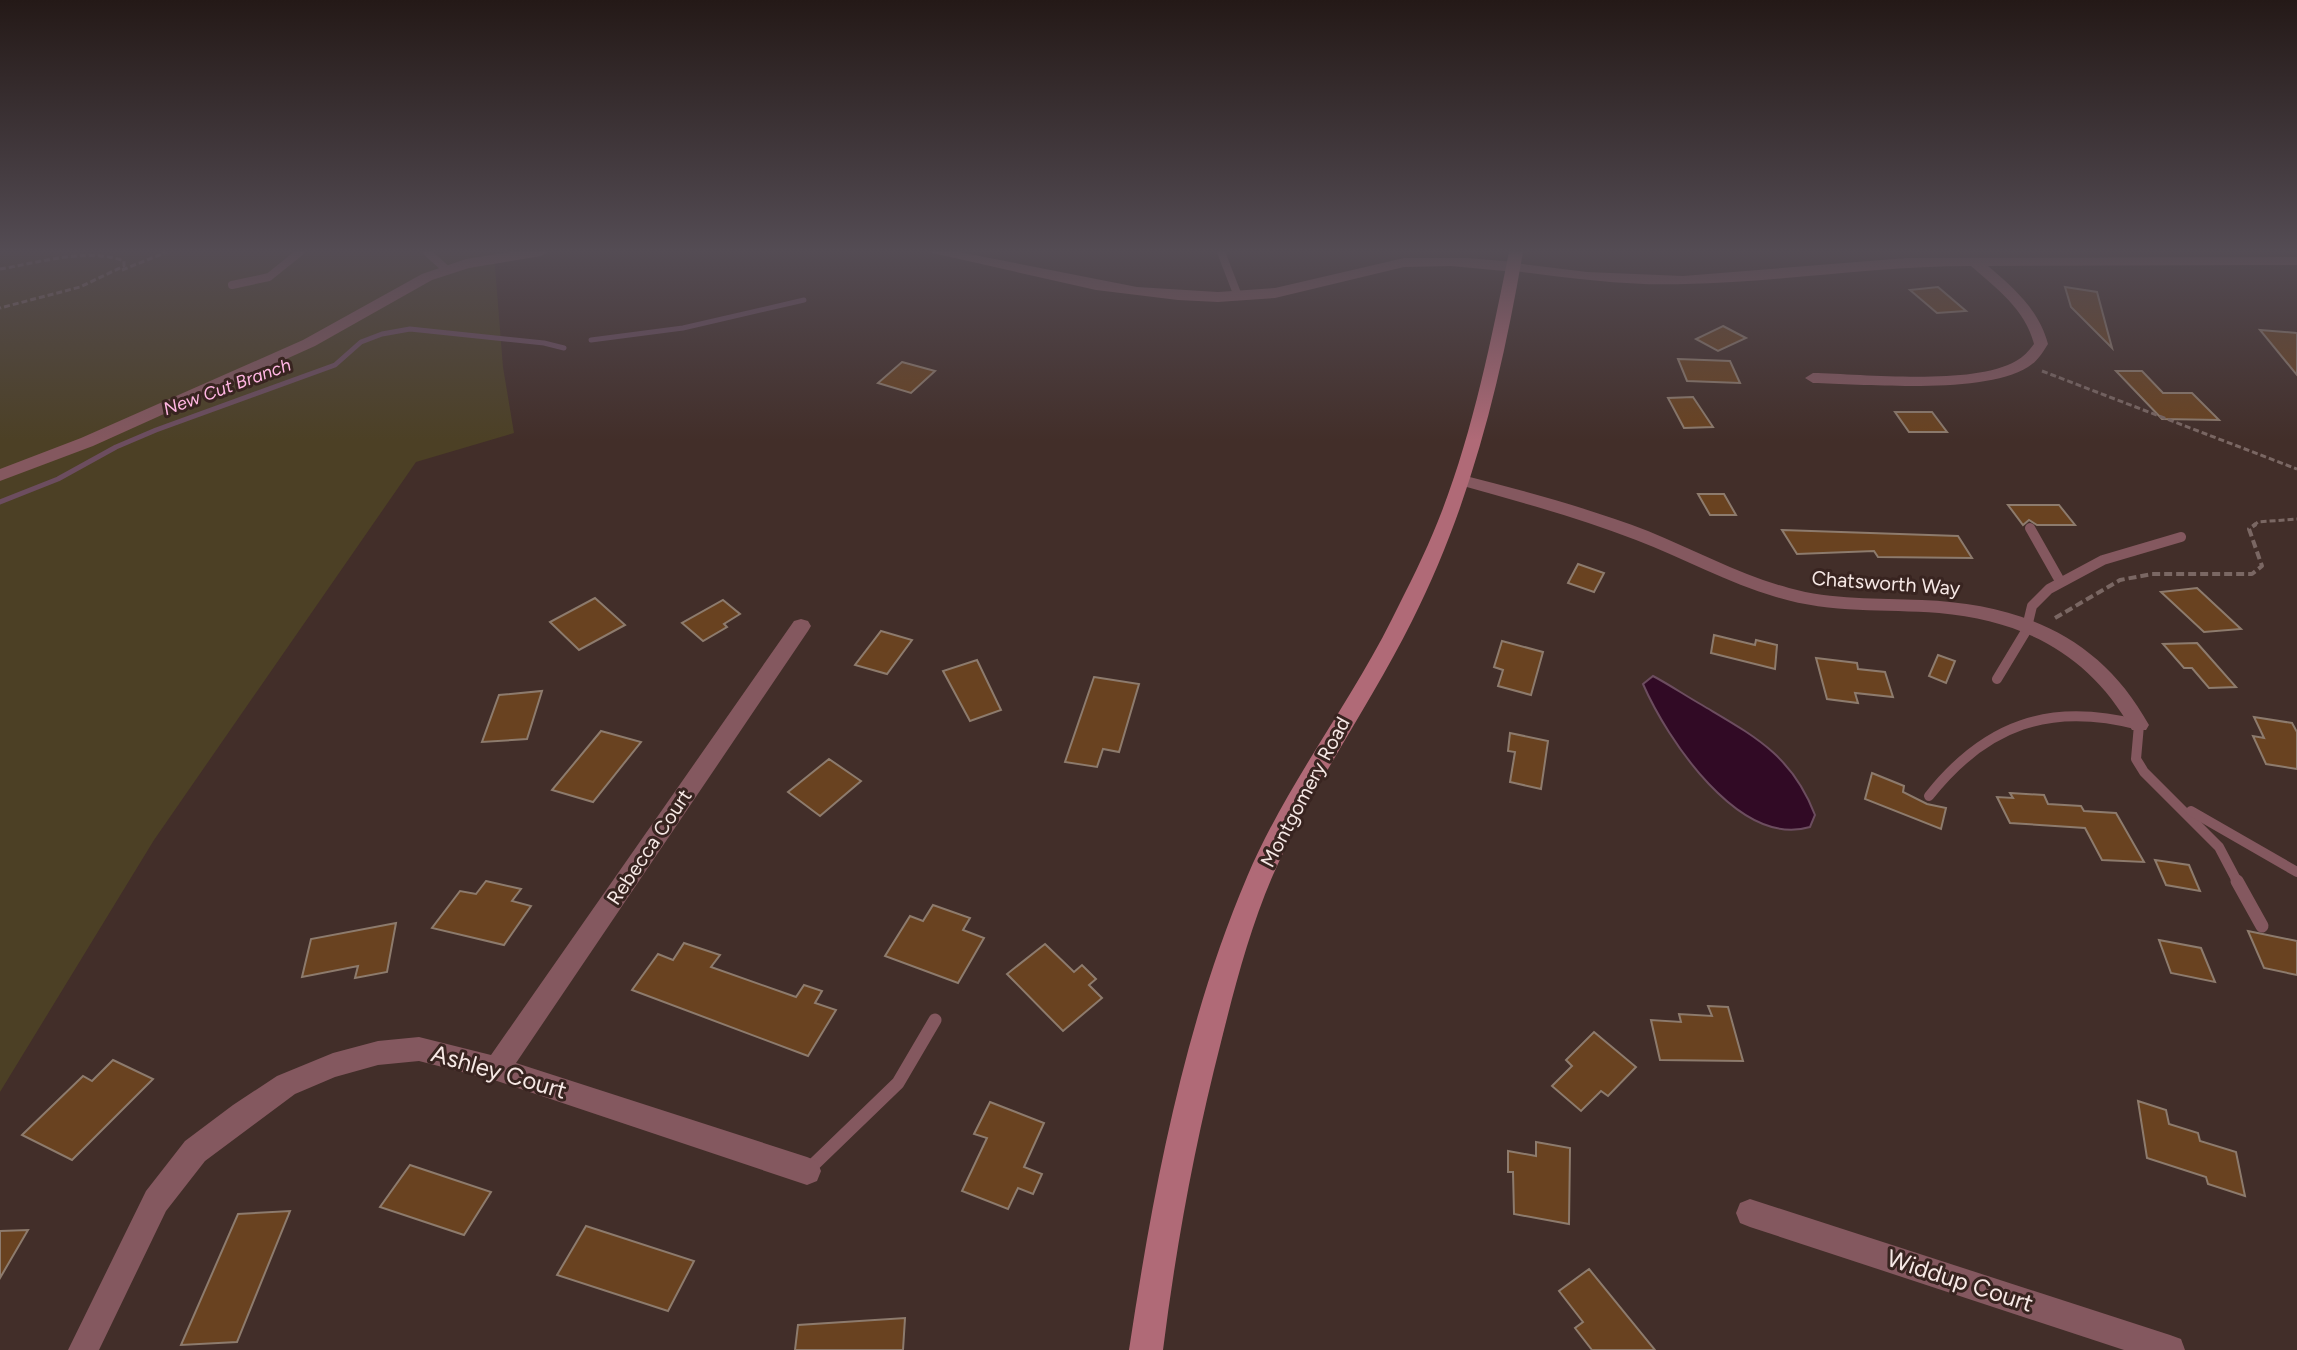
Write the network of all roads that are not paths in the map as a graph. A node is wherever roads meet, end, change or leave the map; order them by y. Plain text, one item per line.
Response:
1 (360, 315) edge
2 (1505, 315) edge
3 (2029, 315) edge
4 (1813, 378) dead end
5 (0, 475) edge
6 (1462, 480) junction
7 (2030, 528) dead end
8 (2181, 537) dead end
9 (2060, 581) junction
10 (2027, 622) junction
11 (801, 626) dead end
12 (1997, 679) dead end
13 (2139, 725) junction
14 (1929, 796) dead end
15 (2182, 807) junction
16 (2297, 872) edge
17 (2262, 926) dead end
18 (935, 1020) dead end
19 (497, 1069) junction
20 (807, 1171) joint
21 (1750, 1213) dead end
22 (83, 1350) edge
23 (1146, 1350) edge
24 (2170, 1350) edge

1 - 5 street
2 - 6 main road, Montgomery Road
3 - 4 street
6 - 10 street, Chatsworth Way
6 - 23 main road, Montgomery Road
7 - 9 lane
8 - 9 lane
9 - 10 lane
10 - 12 lane
10 - 13 street, Chatsworth Way
11 - 19 street, Rebecca Court
13 - 14 lane
13 - 15 lane
15 - 16 lane
15 - 17 lane
18 - 20 lane
19 - 20 street, Ashley Court
19 - 22 street, Ashley Court
21 - 24 street, Widdup Court

